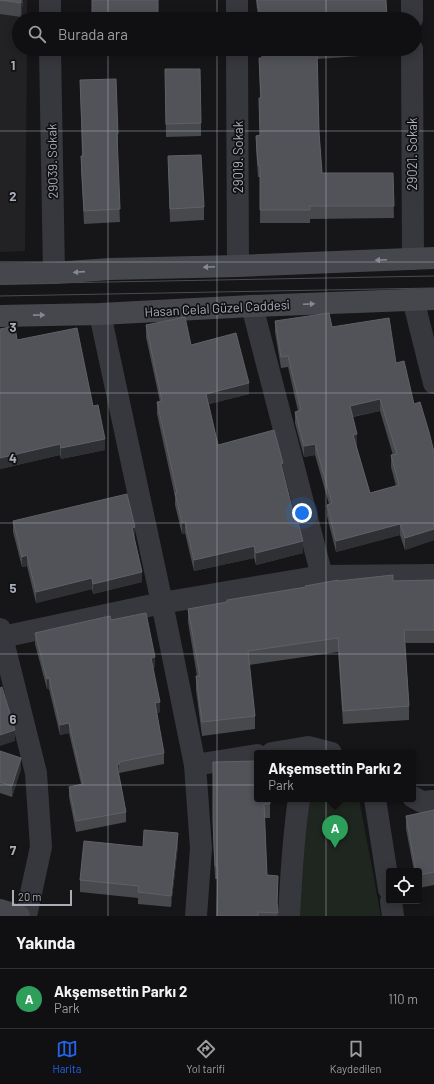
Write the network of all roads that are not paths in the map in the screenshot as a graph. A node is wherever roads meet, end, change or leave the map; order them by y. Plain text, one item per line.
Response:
1 (50, 0) edge
2 (237, 0) edge
3 (412, 0) edge
4 (50, 12) edge
5 (237, 12) edge
6 (412, 12) edge
7 (50, 56) edge
8 (237, 56) edge
9 (412, 56) edge
10 (434, 258) edge
11 (413, 259) junction
12 (238, 266) junction
13 (54, 273) junction
14 (0, 274) edge
15 (423, 299) edge
16 (252, 306) junction
17 (100, 314) junction
18 (0, 316) edge
19 (434, 382) edge
20 (434, 575) edge
21 (322, 576) junction
22 (162, 603) junction
23 (1, 633) edge
24 (7, 685) edge
25 (254, 755) edge
26 (195, 765) junction
27 (416, 799) edge
28 (434, 801) edge
29 (298, 802) edge
30 (375, 802) edge
31 (386, 870) edge
32 (391, 904) edge
33 (0, 910) edge
34 (19, 916) edge
35 (26, 916) edge
36 (196, 916) edge
37 (289, 916) edge
38 (393, 916) edge

1 - 4 street
2 - 5 street
3 - 6 street
7 - 13 street, 29039. Sokak
8 - 12 street, 29019. Sokak
9 - 11 street, 29021. Sokak
10 - 11 main road
11 -> 12 main road
12 -> 13 main road
13 - 14 main road
16 -> 15 main road, Hasan Celal Güzel Caddesi
15 - 19 street
16 - 17 main road, Hasan Celal Güzel Caddesi
16 - 21 street
18 -> 17 main road, Hasan Celal Güzel Caddesi
17 - 22 street
20 - 21 street
21 - 22 street
22 - 23 street
22 - 26 street
23 - 24 street
24 - 35 street
25 - 26 street
26 - 36 street
27 - 28 street
29 - 37 street
30 - 31 street
32 - 38 street
33 - 34 main road

